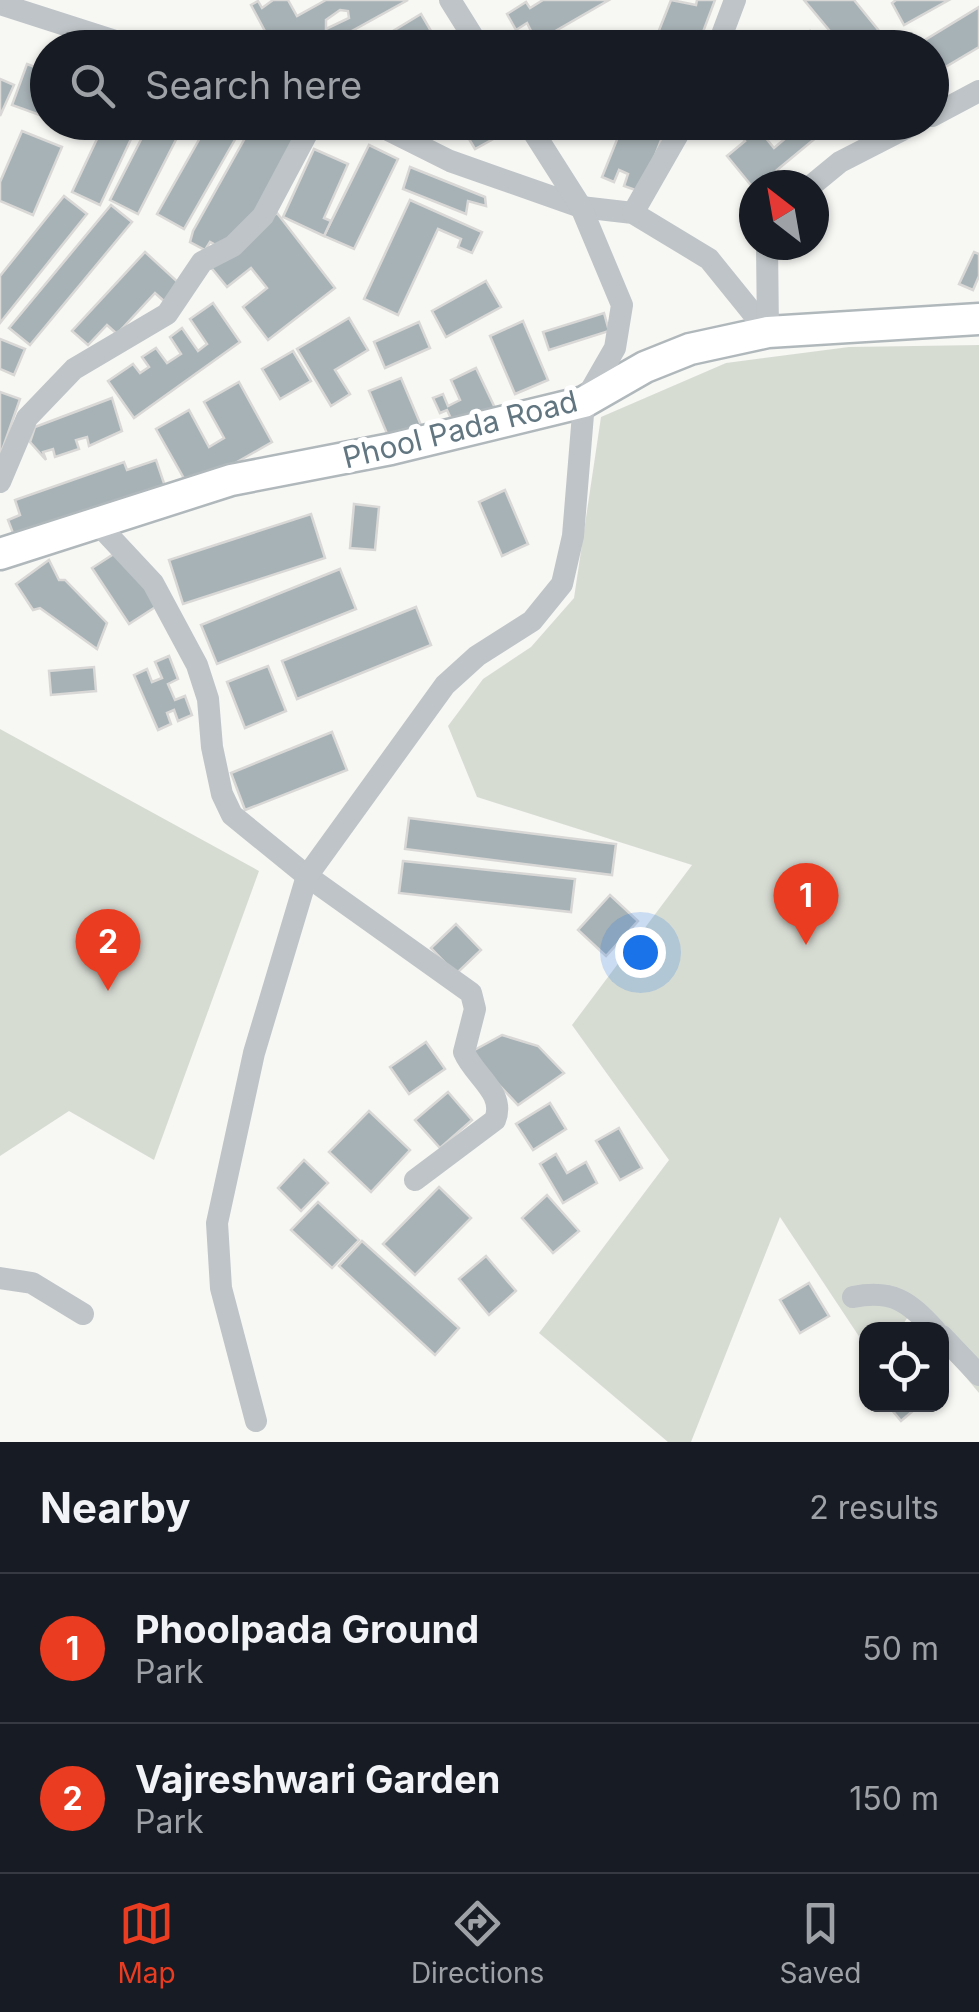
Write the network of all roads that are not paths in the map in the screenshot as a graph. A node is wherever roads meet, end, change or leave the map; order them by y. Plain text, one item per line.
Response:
1 (450, 0) edge
2 (735, 0) edge
3 (0, 4) edge
4 (81, 30) edge
5 (469, 30) edge
6 (723, 30) edge
7 (979, 92) edge
8 (949, 107) edge
9 (304, 140) edge
10 (408, 140) edge
11 (538, 140) edge
12 (674, 140) edge
13 (883, 140) edge
14 (829, 171) edge
15 (581, 207) junction
16 (634, 213) junction
17 (768, 260) edge
18 (979, 319) edge
19 (768, 332) junction
20 (584, 402) junction
21 (0, 482) edge
22 (98, 522) junction
23 (0, 554) edge
24 (315, 882) junction
25 (415, 1180) dead end
26 (0, 1278) edge
27 (854, 1297) dead end
28 (82, 1314) dead end
29 (926, 1322) edge
30 (949, 1343) edge
31 (979, 1375) edge
32 (256, 1421) dead end

1 - 5 street
2 - 6 street
3 - 4 street
7 - 8 street
9 - 21 street
10 - 15 street
11 - 15 street
12 - 16 street
13 - 14 street
15 - 16 street
15 - 20 street
16 - 19 street
17 - 19 street
18 - 19 street, Phool Pada Road
19 - 20 street, Phool Pada Road
20 - 22 street, Phool Pada Road
20 - 24 street
22 - 23 street, Phool Pada Road
22 - 24 street
24 - 25 street
24 - 32 street
26 - 28 street
27 - 29 street
30 - 31 street

